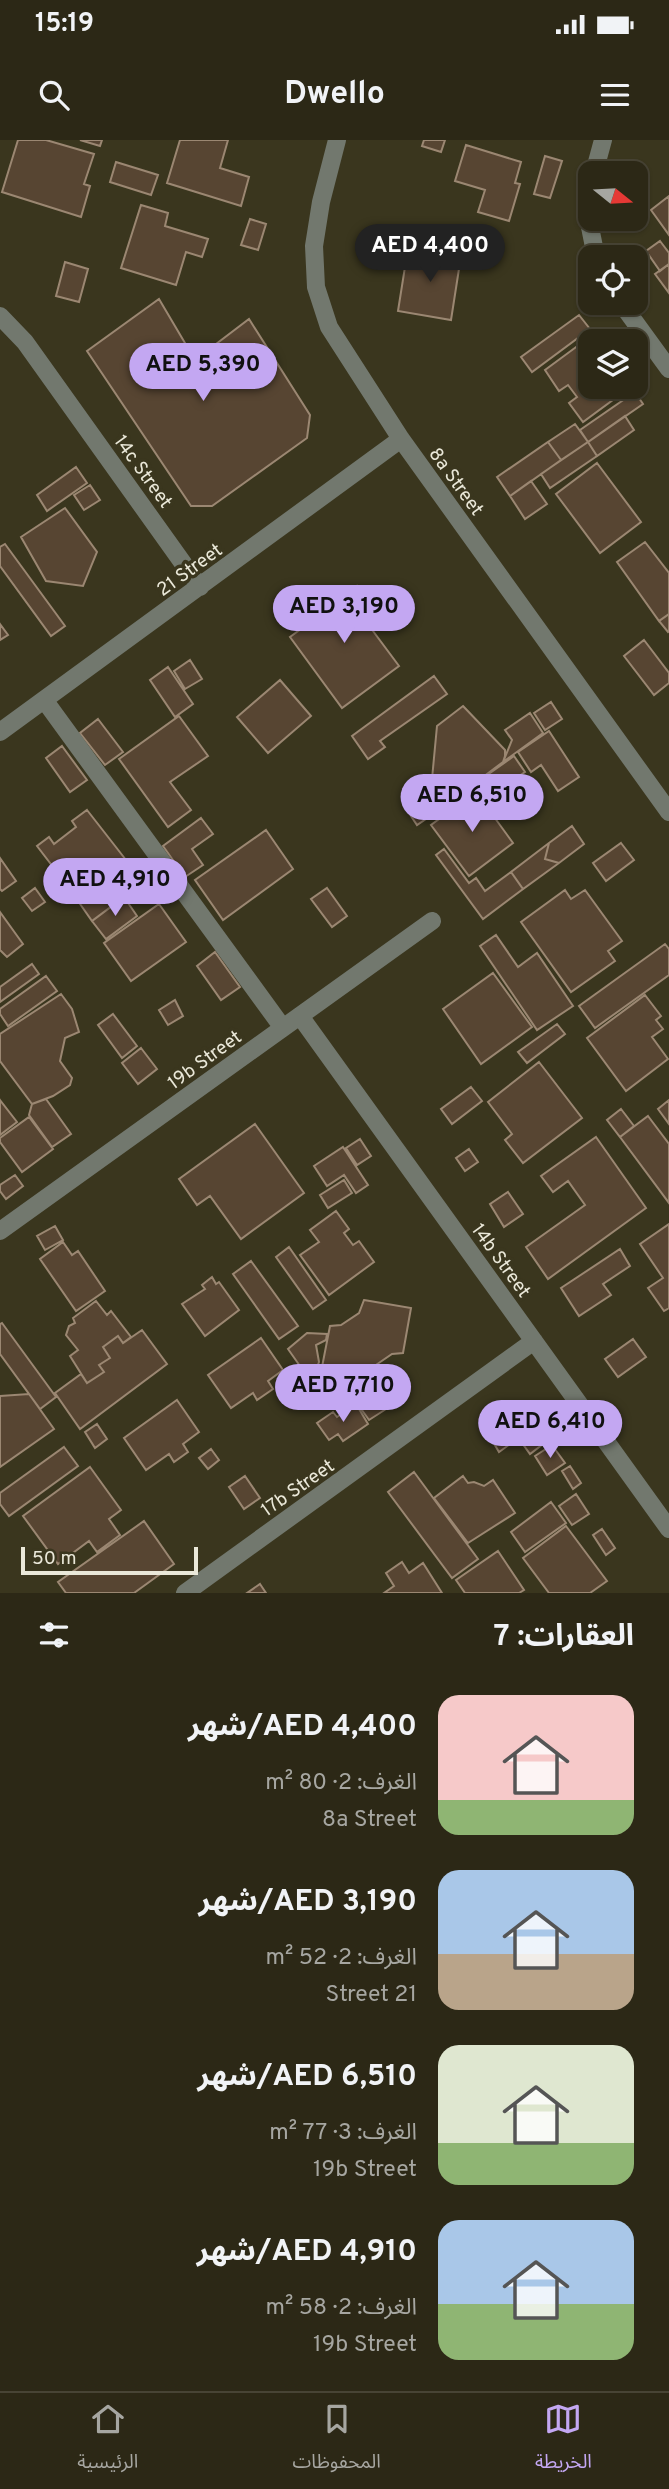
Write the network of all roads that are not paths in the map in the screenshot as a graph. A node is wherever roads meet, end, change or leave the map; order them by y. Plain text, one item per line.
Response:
1 (337, 140) edge
2 (603, 140) edge
3 (597, 161) edge
4 (630, 315) edge
5 (0, 316) edge
6 (669, 369) edge
7 (401, 439) junction
8 (200, 587) junction
9 (45, 701) junction
10 (0, 732) edge
11 (669, 811) edge
12 (432, 921) dead end
13 (300, 1016) junction
14 (283, 1028) junction
15 (0, 1231) edge
16 (534, 1340) junction
17 (669, 1529) edge
18 (185, 1593) edge

1 - 7 street, 8a Street
2 - 3 street
4 - 6 street
5 - 8 street, 14c Street
7 - 8 street, 21 Street
7 - 11 street, 8a Street
8 - 9 street, 21 Street
9 - 10 street, 21 Street
9 - 14 street
12 - 13 street, 19b Street
13 - 14 street, 19b Street
13 - 16 street, 14b Street
14 - 15 street, 19b Street
16 - 17 street, 14b Street
16 - 18 street, 17b Street

